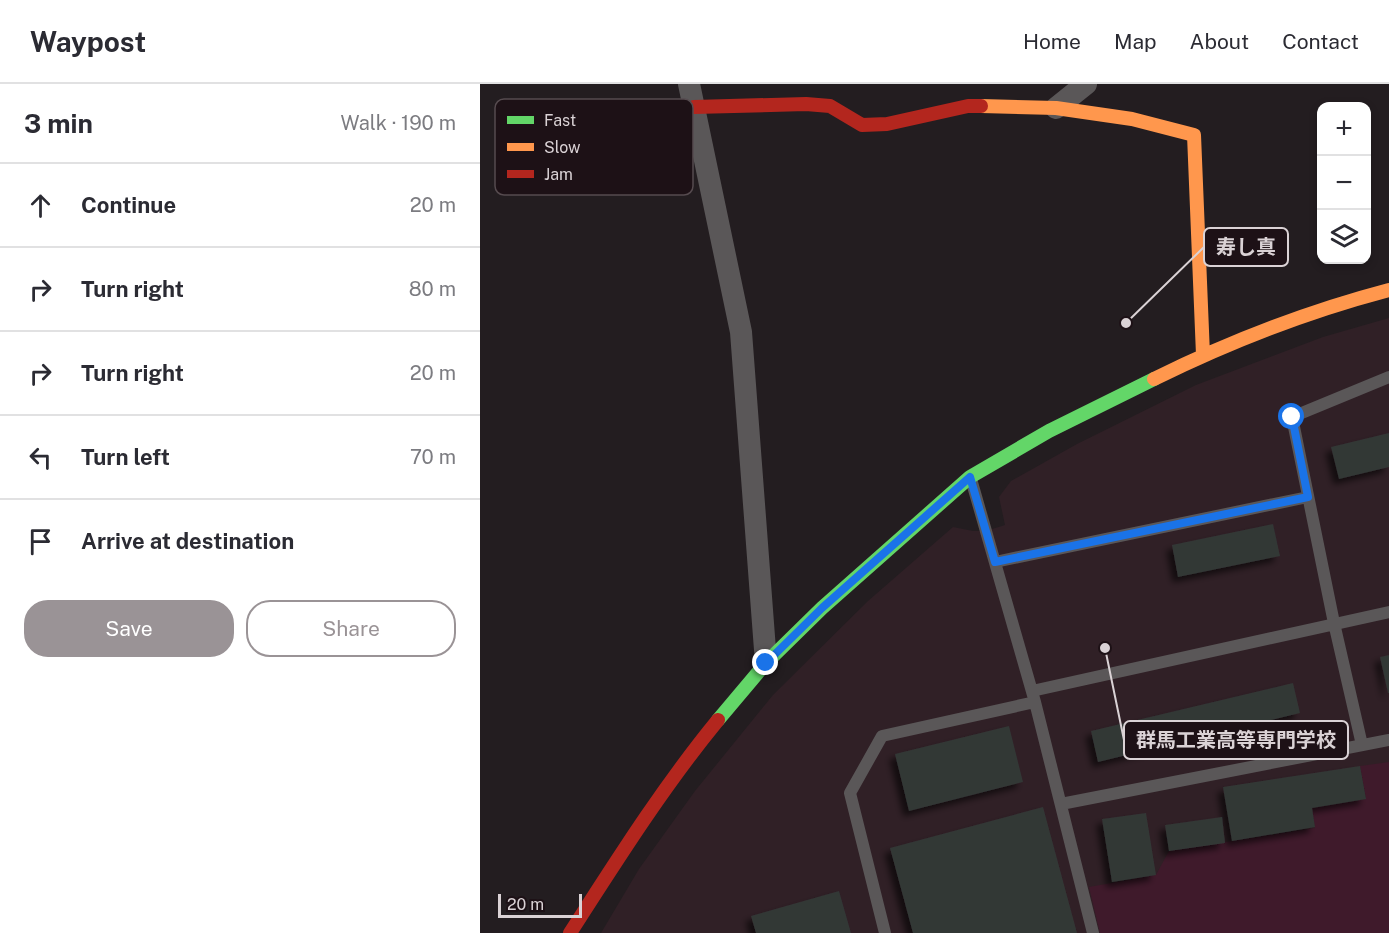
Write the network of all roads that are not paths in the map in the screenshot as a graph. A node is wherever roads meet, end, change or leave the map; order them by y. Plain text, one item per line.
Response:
1 (689, 84) edge
2 (1086, 84) edge
3 (692, 99) edge
4 (693, 102) edge
5 (694, 107) junction
6 (1056, 108) junction
7 (1389, 290) edge
8 (1203, 355) junction
9 (1389, 377) edge
10 (970, 477) junction
11 (1308, 497) junction
12 (995, 562) junction
13 (1389, 612) edge
14 (1334, 623) junction
15 (766, 663) junction
16 (1034, 696) junction
17 (1389, 740) edge
18 (1362, 745) junction
19 (1061, 804) junction
20 (570, 933) edge
21 (885, 933) edge
22 (1093, 933) edge

1 - 3 street
2 - 6 street
4 - 5 street
5 - 6 street
5 - 15 street
6 - 8 street
7 - 8 street
8 - 10 street
9 - 11 lane
10 - 12 lane
10 - 15 street
11 - 12 lane
11 - 14 lane
12 - 16 lane
13 - 14 lane
14 - 16 lane
14 - 18 lane
15 - 20 street
16 - 19 lane
16 - 21 lane
17 - 18 lane
18 - 19 lane
19 - 22 lane

